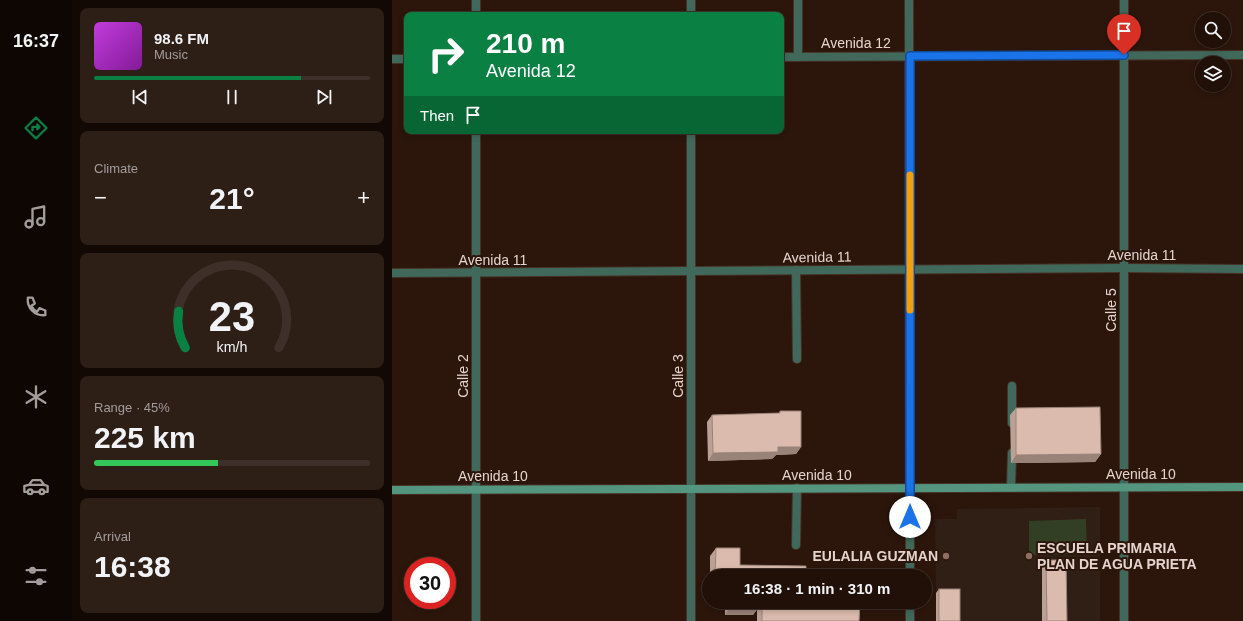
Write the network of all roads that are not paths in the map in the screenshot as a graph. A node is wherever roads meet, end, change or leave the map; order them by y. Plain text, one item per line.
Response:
1 (476, 0) edge
2 (691, 0) edge
3 (798, 0) edge
4 (910, 0) edge
5 (1124, 0) edge
6 (476, 12) edge
7 (691, 12) edge
8 (1243, 54) edge
9 (1124, 55) junction
10 (910, 56) junction
11 (784, 57) edge
12 (798, 57) junction
13 (392, 59) edge
14 (404, 59) edge
15 (476, 134) edge
16 (691, 134) edge
17 (1124, 268) junction
18 (910, 269) junction
19 (1243, 269) edge
20 (796, 270) junction
21 (691, 271) junction
22 (392, 273) edge
23 (476, 273) junction
24 (797, 359) dead end
25 (1012, 386) dead end
26 (1012, 433) dead end
27 (1012, 448) dead end
28 (1011, 487) junction
29 (1124, 487) junction
30 (1243, 487) edge
31 (691, 488) junction
32 (797, 488) junction
33 (910, 488) junction
34 (476, 489) junction
35 (392, 490) edge
36 (796, 545) dead end
37 (910, 569) edge
38 (910, 609) edge
39 (476, 621) edge
40 (691, 621) edge
41 (910, 621) edge
42 (1124, 621) edge

1 - 6 street
2 - 7 street
3 - 12 street
4 - 10 street
5 - 9 street, Calle 5
8 - 9 street, Avenida 12
9 - 10 street, Avenida 12
9 - 17 street, Calle 5
10 - 12 street, Avenida 12
10 - 18 street
11 - 12 street, Avenida 12
13 - 14 street
15 - 23 street, Calle 2
16 - 21 street, Calle 3
17 - 18 street, Avenida 11
17 - 19 street, Avenida 11
17 - 29 street, Calle 5
18 - 20 street, Avenida 11
18 - 33 street
20 - 21 street, Avenida 11
20 - 24 street
21 - 23 street, Avenida 11
21 - 31 street, Calle 3
22 - 23 street, Avenida 11
23 - 34 street, Calle 2
25 - 26 street
27 - 28 street
28 - 29 main road, Avenida 10
28 - 33 main road, Avenida 10
29 - 30 main road, Avenida 10
29 - 42 street, Calle 5
31 - 32 main road, Avenida 10
31 - 34 main road, Avenida 10
31 - 40 street, Calle 3
32 - 33 main road, Avenida 10
32 - 36 street
33 - 37 street
34 - 35 main road, Avenida 10
34 - 39 street, Calle 2
38 - 41 street

